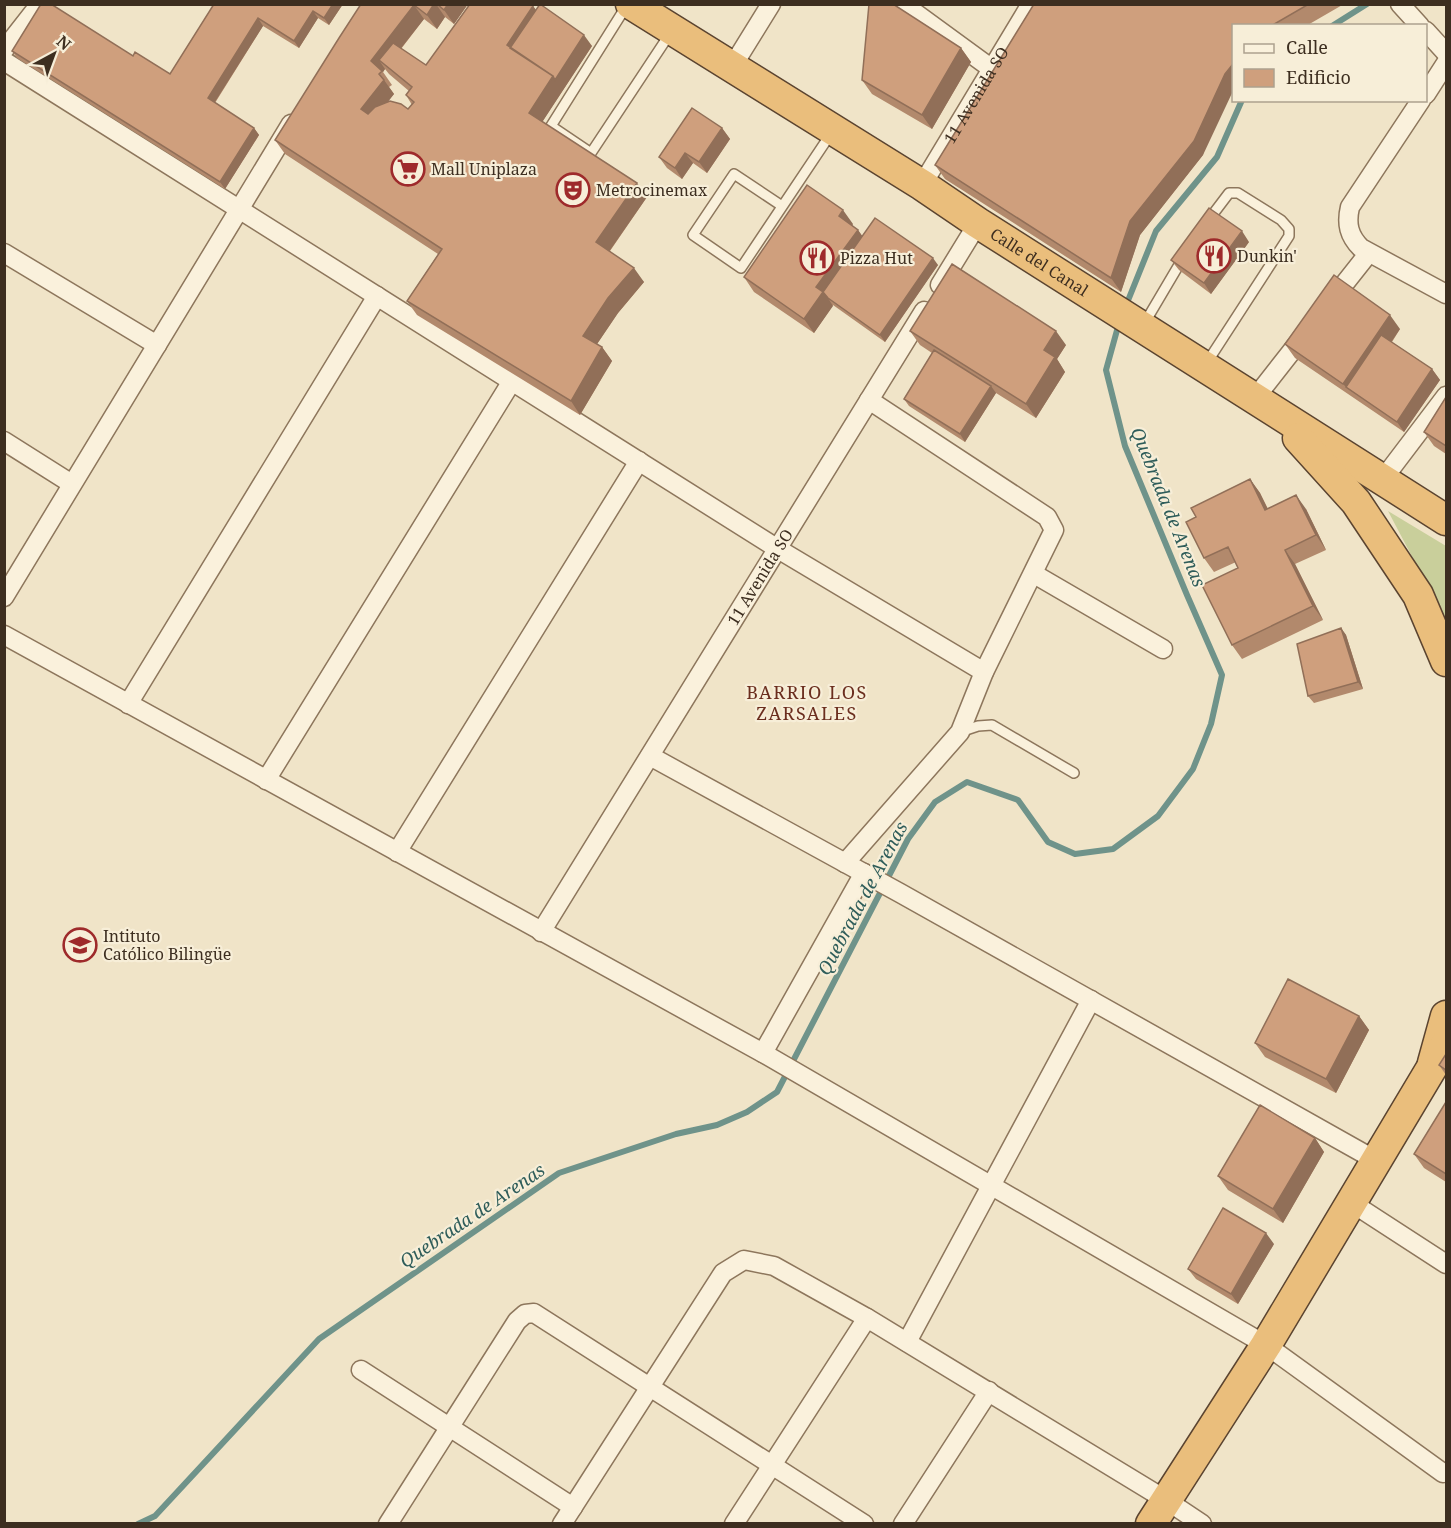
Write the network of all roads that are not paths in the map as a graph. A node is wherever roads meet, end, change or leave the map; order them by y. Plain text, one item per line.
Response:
1 (40, 4) edge
2 (629, 4) edge
3 (771, 4) edge
4 (903, 4) edge
5 (1031, 4) edge
6 (1400, 4) edge
7 (1418, 24) edge
8 (673, 30) junction
9 (1427, 33) edge
10 (4, 50) edge
11 (1446, 53) edge
12 (4, 61) edge
13 (1446, 63) edge
14 (732, 67) junction
15 (992, 69) junction
16 (1427, 91) edge
17 (1420, 102) edge
18 (302, 107) edge
19 (833, 130) junction
20 (922, 185) junction
21 (782, 206) junction
22 (239, 209) junction
23 (978, 223) junction
24 (1199, 235) edge
25 (1187, 252) edge
26 (4, 254) edge
27 (1368, 254) junction
28 (1446, 294) edge
29 (377, 296) junction
30 (1138, 324) junction
31 (157, 345) junction
32 (1205, 366) junction
33 (512, 381) junction
34 (1446, 396) edge
35 (869, 400) junction
36 (1264, 404) junction
37 (4, 441) edge
38 (639, 461) junction
39 (1383, 479) junction
40 (72, 484) junction
41 (1446, 520) edge
42 (778, 549) junction
43 (1034, 574) junction
44 (4, 597) edge
45 (4, 635) edge
46 (1163, 649) dead end
47 (1446, 661) edge
48 (984, 672) junction
49 (128, 704) junction
50 (960, 732) junction
51 (650, 756) junction
52 (1074, 773) dead end
53 (266, 780) junction
54 (398, 852) junction
55 (845, 863) junction
56 (872, 877) junction
57 (542, 932) junction
58 (1091, 1000) junction
59 (1446, 1016) edge
60 (1440, 1055) edge
61 (769, 1056) junction
62 (1377, 1161) junction
63 (991, 1185) junction
64 (1352, 1203) junction
65 (1446, 1264) edge
66 (867, 1318) junction
67 (906, 1342) junction
68 (1266, 1345) junction
69 (361, 1371) dead end
70 (650, 1386) junction
71 (989, 1390) junction
72 (450, 1428) junction
73 (773, 1466) junction
74 (1443, 1473) dead end
75 (573, 1507) junction
76 (1159, 1512) edge
77 (388, 1524) edge
78 (562, 1524) edge
79 (734, 1524) edge
80 (864, 1524) edge
81 (903, 1524) edge
82 (1202, 1524) edge

1 - 10 street
2 - 8 highway, Calle del Canal
2 - 8 lane
3 - 14 street
4 - 15 street
5 - 15 street, 11 Avenida SO
6 - 7 street
8 - 14 highway, Calle del Canal
9 - 11 street
12 - 22 street
13 - 16 street
14 - 19 highway, Calle del Canal
15 - 20 street, 11 Avenida SO
17 - 27 street
18 - 22 street
19 - 20 highway, Calle del Canal
19 - 21 lane
20 - 23 highway, Calle del Canal
21 - 21 lane
22 - 29 street
22 - 31 street
23 - 30 highway, Calle del Canal
23 - 35 street, 11 Avenida SO
24 - 32 lane
25 - 30 lane
26 - 31 street
27 - 28 street
27 - 36 street
29 - 33 street
29 - 49 street
30 - 32 highway, Calle del Canal
31 - 40 street
32 - 36 highway, Calle del Canal
33 - 38 street
33 - 53 street
34 - 39 street
35 - 42 street, 11 Avenida SO
35 - 43 street
36 - 39 highway, Calle del Canal
36 - 47 highway
37 - 40 street
38 - 42 street
38 - 54 street
39 - 41 highway, Calle del Canal
40 - 44 street
42 - 48 street
42 - 51 street, 11 Avenida SO
43 - 46 street
43 - 48 street
45 - 49 street
48 - 50 street
49 - 53 street
50 - 52 lane
50 - 55 street
51 - 55 street
51 - 57 street, 11 Avenida SO
53 - 54 street
54 - 57 street
55 - 56 street
56 - 58 street
56 - 61 street
57 - 61 street
58 - 62 street
58 - 63 street
59 - 60 highway
60 - 62 highway
61 - 63 street
62 - 64 highway
63 - 67 street
63 - 68 street
64 - 65 street
64 - 68 highway
66 - 67 street
66 - 70 street
66 - 73 street
67 - 71 street
68 - 74 street
68 - 76 highway
69 - 72 street
70 - 72 street
70 - 73 street
70 - 75 street
71 - 76 street
71 - 81 street
72 - 75 street
72 - 77 street
73 - 79 street
73 - 80 street
75 - 78 street
76 - 82 street

